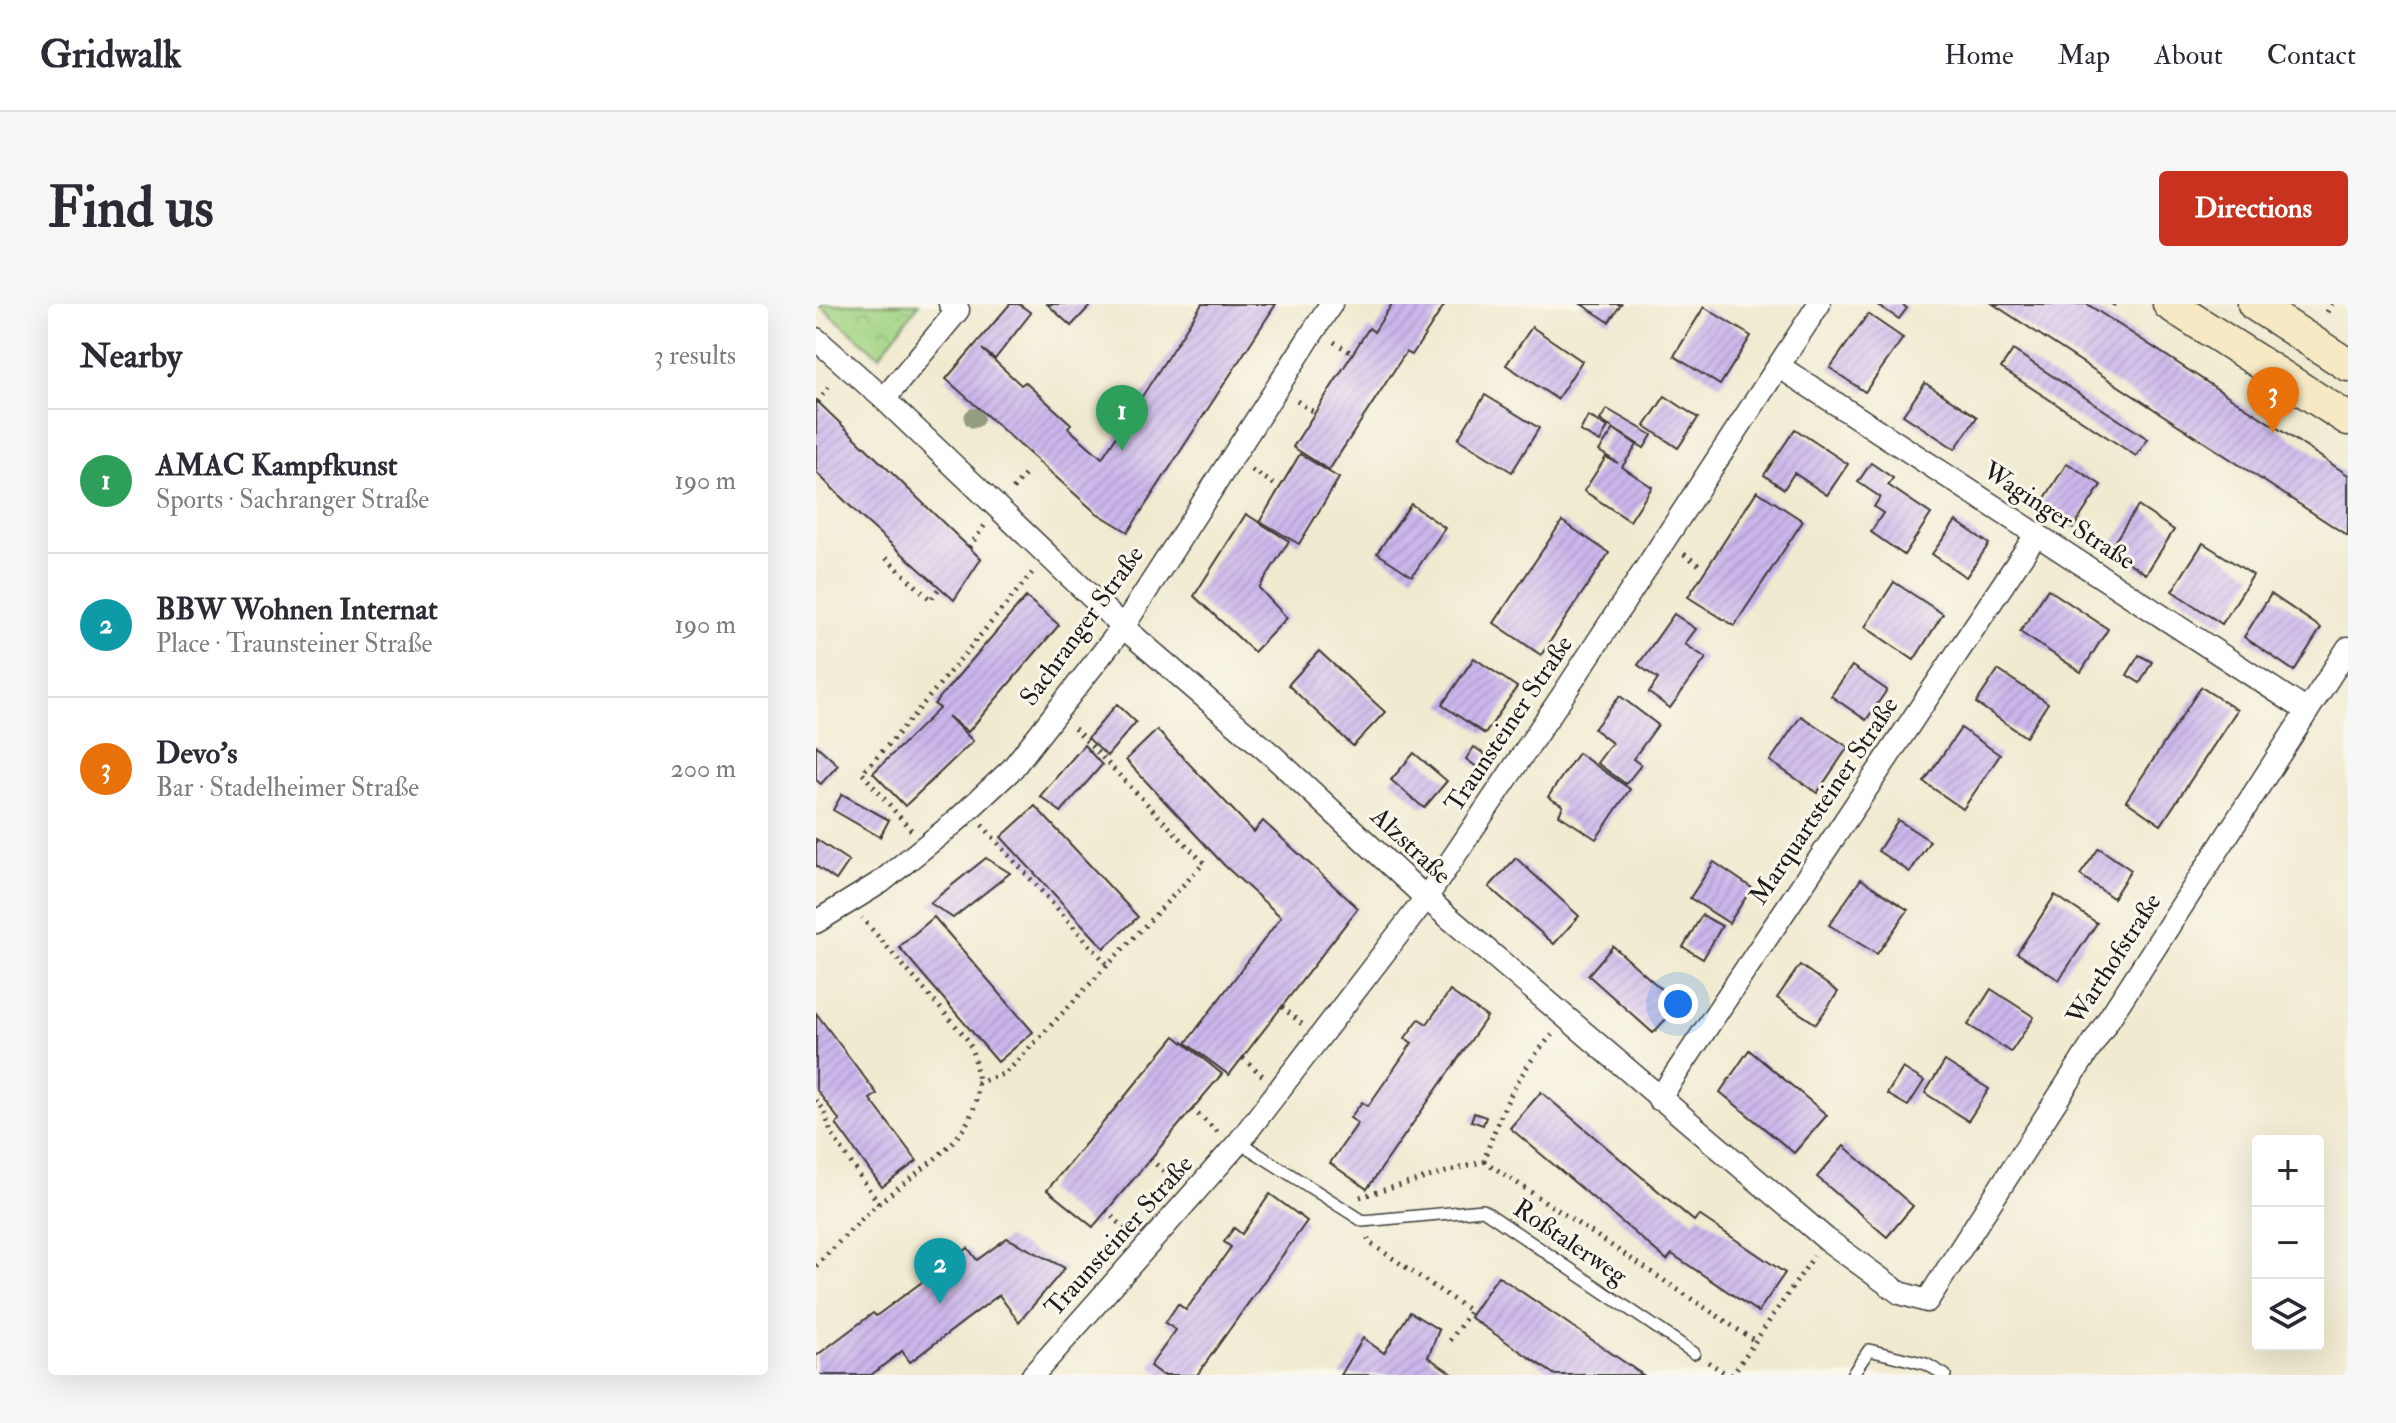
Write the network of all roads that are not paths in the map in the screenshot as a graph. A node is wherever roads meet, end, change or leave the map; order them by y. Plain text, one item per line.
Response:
1 (1331, 304) edge
2 (1819, 304) edge
3 (2169, 304) edge
4 (2254, 304) edge
5 (957, 306) edge
6 (816, 339) edge
7 (2348, 365) edge
8 (1780, 367) junction
9 (884, 399) junction
10 (2348, 419) edge
11 (2036, 535) junction
12 (1123, 627) junction
13 (2348, 648) edge
14 (2307, 711) junction
15 (1426, 898) junction
16 (816, 922) edge
17 (1659, 1099) junction
18 (1237, 1145) junction
19 (1927, 1301) joint
20 (1694, 1353) dead end
21 (1033, 1375) edge
22 (1852, 1375) edge
23 (1945, 1375) edge

1 - 12 street, Sachranger Straße
2 - 8 street, Traunsteiner Straße
3 - 10 main road
4 - 7 main road
5 - 9 street
6 - 9 street, Alzstraße
8 - 11 street, Waginger Straße
8 - 15 street, Traunsteiner Straße
9 - 12 street, Alzstraße
11 - 14 street, Waginger Straße
11 - 17 street, Marquartsteiner Straße
12 - 15 street, Alzstraße
12 - 16 street, Sachranger Straße
13 - 14 street, Warthofstraße
14 - 19 street, Warthofstraße
15 - 17 street, Alzstraße
15 - 18 street, Traunsteiner Straße
17 - 19 street, Alzstraße
18 - 20 lane, Roßtalerweg
18 - 21 street, Traunsteiner Straße
22 - 23 lane

